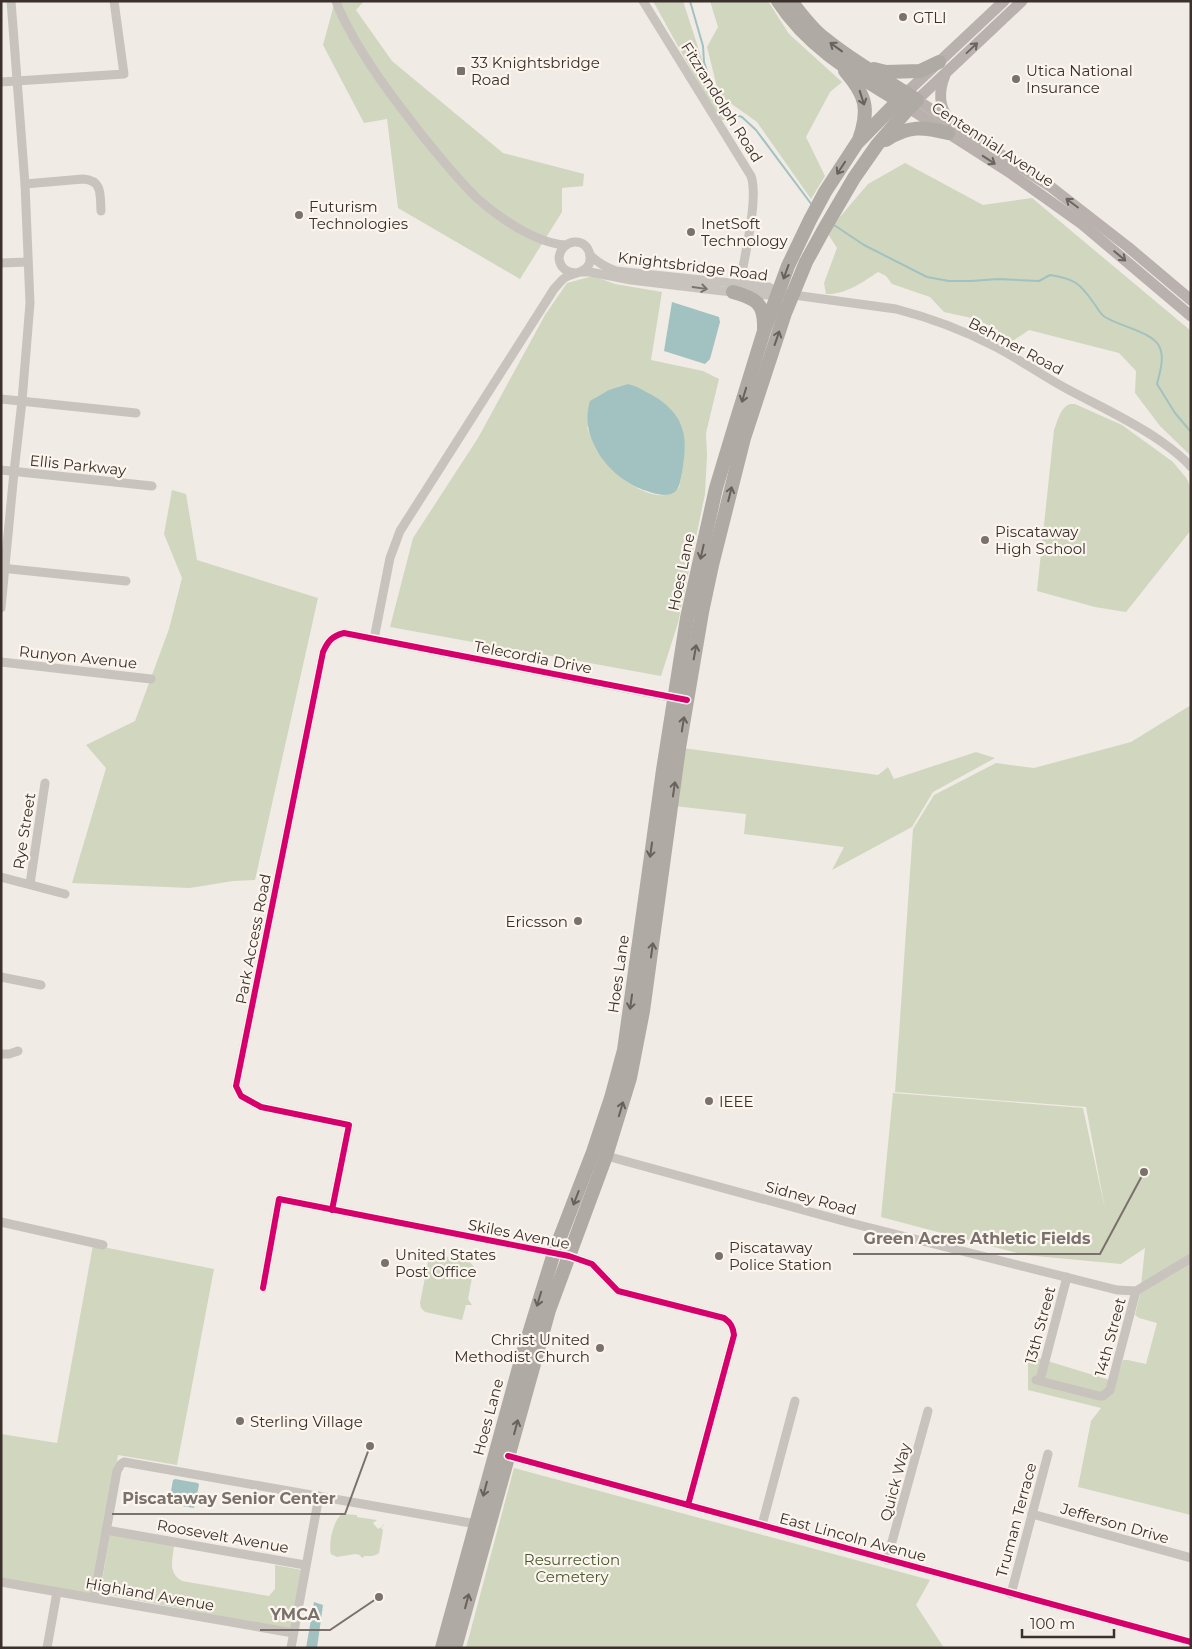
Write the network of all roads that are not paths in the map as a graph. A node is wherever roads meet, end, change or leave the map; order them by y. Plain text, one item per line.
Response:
1 (11, 1) edge
2 (114, 1) edge
3 (336, 1) edge
4 (643, 1) edge
5 (778, 1) edge
6 (791, 1) edge
7 (1004, 1) edge
8 (1022, 1) edge
9 (836, 61) junction
10 (866, 67) junction
11 (942, 68) junction
12 (18, 81) junction
13 (1, 82) edge
14 (907, 100) junction
15 (952, 129) junction
16 (857, 143) junction
17 (877, 145) junction
18 (26, 184) junction
19 (101, 211) dead end
20 (540, 239) junction
21 (565, 245) junction
22 (590, 255) junction
23 (559, 260) junction
24 (27, 262) junction
25 (1, 264) edge
26 (580, 273) junction
27 (736, 288) junction
28 (554, 289) junction
29 (785, 294) junction
30 (1191, 300) edge
31 (1191, 316) edge
32 (764, 332) junction
33 (1, 399) edge
34 (22, 401) junction
35 (136, 413) dead end
36 (1191, 467) edge
37 (1, 470) edge
38 (14, 472) junction
39 (152, 486) dead end
40 (3, 569) edge
41 (126, 581) dead end
42 (1, 608) edge
43 (374, 639) junction
44 (1, 662) edge
45 (152, 679) dead end
46 (680, 699) junction
47 (45, 783) dead end
48 (1, 878) edge
49 (30, 884) junction
50 (65, 894) dead end
51 (1, 977) edge
52 (41, 985) dead end
53 (18, 1051) dead end
54 (1, 1054) edge
55 (600, 1154) junction
56 (332, 1210) junction
57 (1, 1222) edge
58 (103, 1246) dead end
59 (554, 1253) junction
60 (569, 1256) junction
61 (1191, 1258) edge
62 (1067, 1277) junction
63 (263, 1288) dead end
64 (1136, 1291) junction
65 (1110, 1390) joint
66 (796, 1401) dead end
67 (928, 1411) dead end
68 (1048, 1454) dead end
69 (508, 1456) junction
70 (318, 1496) junction
71 (688, 1505) junction
72 (1032, 1514) junction
73 (476, 1524) junction
74 (762, 1525) junction
75 (106, 1530) junction
76 (1191, 1558) edge
77 (887, 1560) junction
78 (305, 1565) junction
79 (1, 1582) edge
80 (57, 1592) junction
81 (1011, 1594) junction
82 (94, 1598) junction
83 (293, 1633) junction
84 (1191, 1642) edge
85 (47, 1648) edge
86 (291, 1648) edge
87 (442, 1648) edge
88 (455, 1648) edge

1 - 12 street
2 - 12 street
3 - 20 street
4 - 27 street, Fitzrandolph Road
5 - 9 highway, Centennial Avenue
10 -> 6 highway, Centennial Avenue
7 - 11 main road
11 -> 8 main road
9 - 14 highway, Centennial Avenue
9 -> 16 highway
10 - 11 highway
10 - 14 highway, Centennial Avenue
11 - 14 main road
11 - 15 main road
12 - 13 street
12 - 18 street
14 - 15 main road, Centennial Avenue
14 - 16 highway
14 - 17 highway
15 - 17 highway
30 -> 15 main road, Centennial Avenue
15 -> 31 main road, Centennial Avenue
16 -> 29 highway
17 - 29 highway
18 - 19 street
18 - 24 street
20 - 21 street
20 - 23 street
21 - 22 street
21 - 23 street
22 - 26 street
22 - 27 street, Knightsbridge Road
23 - 26 street
23 - 28 street
24 - 25 street
24 - 34 street
26 -> 27 street, Knightsbridge Road
26 - 28 street
27 - 29 street, Knightsbridge Road
27 - 32 highway
28 - 43 street
29 - 32 highway, Hoes Lane
29 - 36 street, Behmer Road
46 -> 29 highway, Hoes Lane
32 -> 46 highway, Hoes Lane
33 - 34 street
34 - 35 street
34 - 38 street
37 - 38 street, Ellis Parkway
38 - 39 street, Ellis Parkway
38 - 40 street
40 - 41 street
40 - 42 street
43 - 46 street, Telecordia Drive
43 - 56 street, Park Access Road
44 - 45 street, Runyon Avenue
46 - 55 highway, Hoes Lane
47 - 49 street, Rye Street
48 - 49 street
49 - 50 street
51 - 52 street
53 - 54 street
55 -> 59 highway, Hoes Lane
55 - 60 highway, Hoes Lane
55 - 62 street, Sidney Road
56 - 59 street, Skiles Avenue
56 - 63 street, Skiles Avenue
57 - 58 street
59 - 60 street, Skiles Avenue
59 -> 73 highway, Hoes Lane
69 -> 60 highway, Hoes Lane
60 - 71 street, Skiles Avenue
61 - 64 street
62 - 64 street, Sidney Road
62 - 65 street, 13th Street
64 - 65 street, 14th Street
66 - 74 street
67 - 77 street, Quick Way
68 - 72 street, Truman Terrace
69 - 71 street, East Lincoln Avenue
88 -> 69 highway, Hoes Lane
70 - 73 street
70 - 75 street
70 - 78 street
71 - 74 street, East Lincoln Avenue
72 - 76 street, Jefferson Drive
72 - 81 street, Truman Terrace
73 - 87 highway, Hoes Lane
74 - 77 street, East Lincoln Avenue
75 - 78 street, Roosevelt Avenue
75 - 82 street
77 - 81 street, East Lincoln Avenue
78 - 83 street
79 - 80 street, Highland Avenue
80 - 82 street, Highland Avenue
80 - 85 street
81 - 84 street, East Lincoln Avenue
82 - 83 street, Highland Avenue
83 - 86 street

